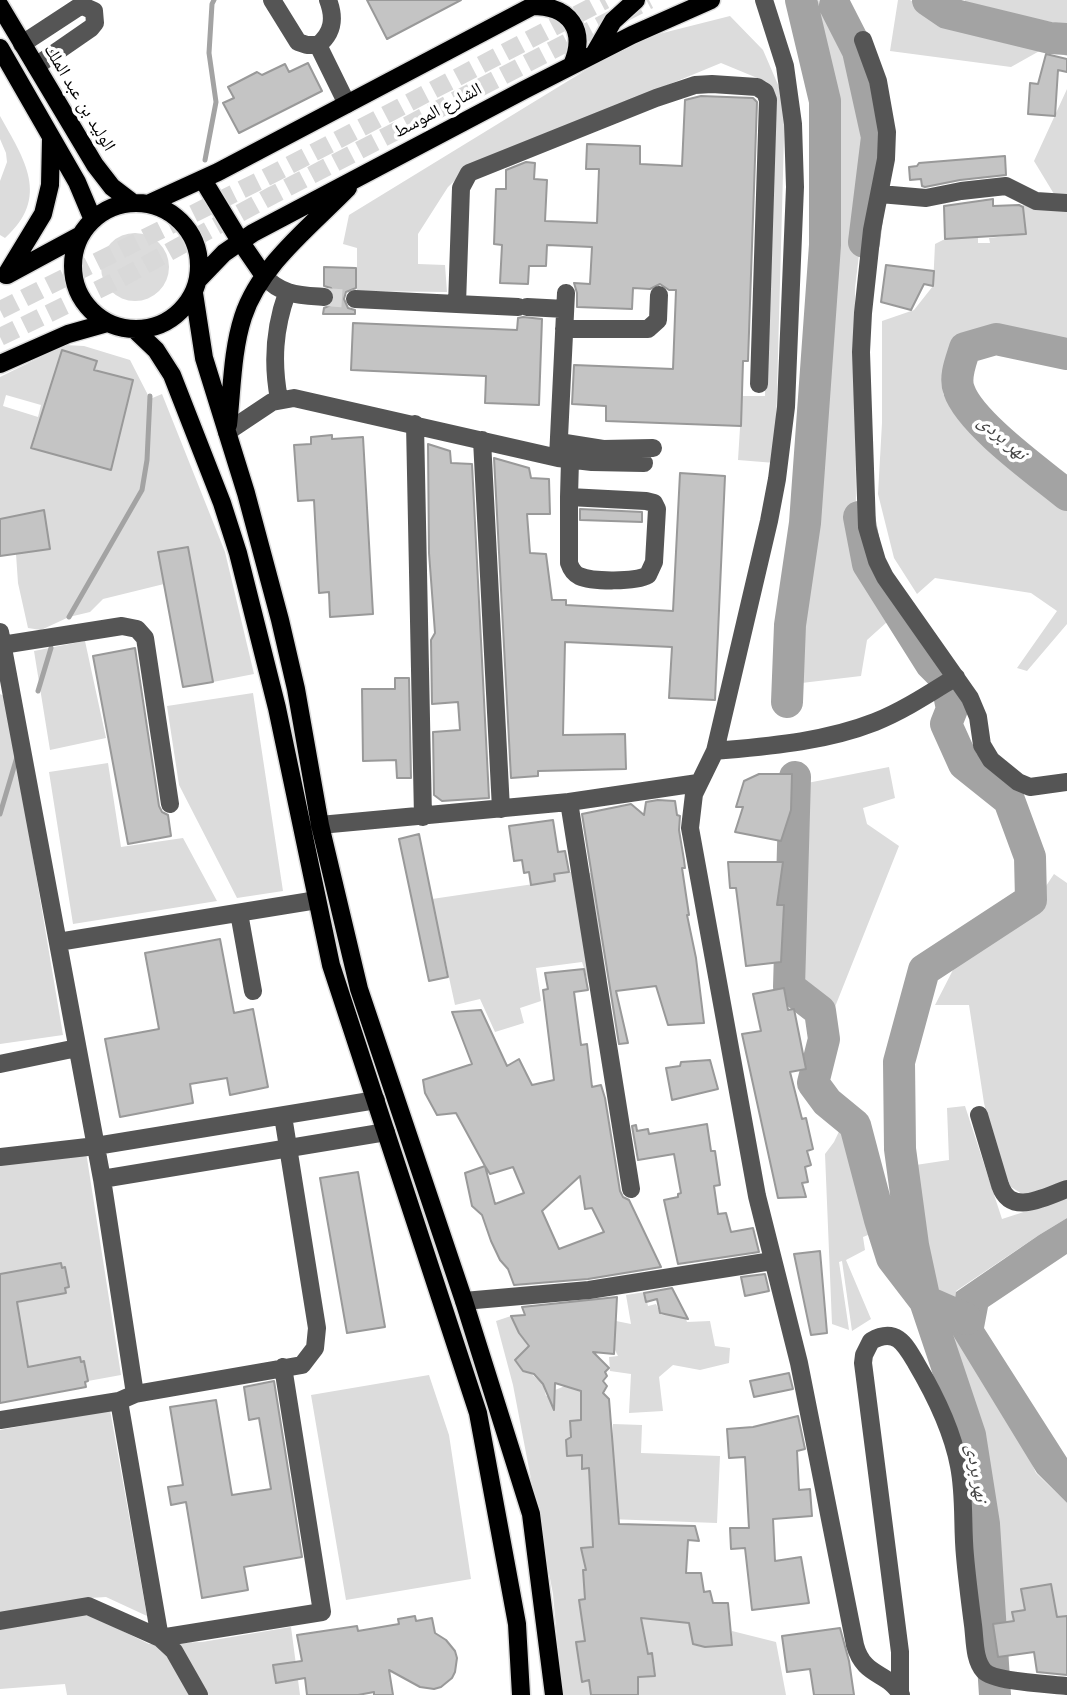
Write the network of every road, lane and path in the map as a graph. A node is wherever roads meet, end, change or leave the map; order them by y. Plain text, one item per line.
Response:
1 (272, 0) edge
2 (328, 0) edge
3 (636, 0) edge
4 (708, 0) edge
5 (764, 0) edge
6 (537, 3) edge
7 (0, 6) edge
8 (863, 40) dead end
9 (22, 44) junction
10 (318, 45) junction
11 (0, 48) edge
12 (594, 54) junction
13 (572, 65) junction
14 (36, 66) junction
15 (347, 104) junction
16 (51, 139) junction
17 (359, 177) junction
18 (203, 180) junction
19 (880, 194) junction
20 (140, 203) junction
21 (1067, 203) edge
22 (93, 220) junction
23 (81, 235) junction
24 (240, 241) junction
25 (264, 275) junction
26 (3, 277) edge
27 (196, 286) junction
28 (287, 293) junction
29 (659, 295) dead end
30 (324, 297) tunnel mouth
31 (355, 299) tunnel mouth
32 (457, 304) junction
33 (107, 323) junction
34 (564, 329) junction
35 (135, 330) junction
36 (0, 364) edge
37 (759, 384) dead end
38 (279, 399) junction
39 (415, 424) junction
40 (227, 432) junction
41 (482, 440) junction
42 (562, 453) junction
43 (649, 456) dead end
44 (569, 497) junction
45 (1, 638) edge
46 (4, 678) edge
47 (948, 682) junction
48 (715, 751) junction
49 (1067, 782) edge
50 (698, 783) junction
51 (569, 802) junction
52 (170, 804) dead end
53 (501, 809) junction
54 (423, 817) junction
55 (320, 825) junction
56 (317, 900) junction
57 (239, 913) junction
58 (58, 942) junction
59 (253, 991) dead end
60 (77, 1048) junction
61 (0, 1064) edge
62 (376, 1100) junction
63 (979, 1115) dead end
64 (283, 1116) junction
65 (386, 1132) junction
66 (96, 1146) junction
67 (288, 1148) junction
68 (0, 1157) edge
69 (102, 1179) junction
70 (631, 1189) dead end
71 (1067, 1189) edge
72 (772, 1261) junction
73 (464, 1301) junction
74 (283, 1367) junction
75 (127, 1398) junction
76 (0, 1420) edge
77 (0, 1621) edge
78 (160, 1638) junction
79 (1067, 1686) edge
80 (901, 1694) edge
81 (199, 1695) edge
82 (521, 1695) edge
83 (554, 1695) edge

1 - 10 street
2 - 10 street
3 - 12 main road
4 - 12 main road, الشارع الموسط
5 - 48 street
6 - 13 main road
6 - 15 main road
7 - 9 main road, الوليد بن عبد الملك
8 - 19 street
9 - 14 main road, الوليد بن عبد الملك
9 - 14 street
10 - 15 street
11 - 16 main road
12 - 13 main road, الشارع الموسط
13 - 17 main road, الشارع الموسط
14 - 20 main road, الوليد بن عبد الملك
15 - 18 main road
16 - 22 main road
16 - 26 main road
17 - 24 main road, الشارع الموسط
17 - 25 main road
18 - 20 main road
18 - 24 main road
19 - 21 street
19 - 47 street
20 - 22 main road
20 - 27 main road
22 - 23 main road
23 - 26 main road
23 - 33 main road
24 - 25 main road
24 - 27 main road, الشارع الموسط
25 - 28 street
25 - 40 main road
27 - 35 main road
27 - 40 main road
28 - 30 street
28 - 38 street
29 - 34 street
31 - 32 street
32 - 34 street
32 - 37 street
33 - 35 main road
33 - 36 main road
34 - 42 street
35 - 56 main road
38 - 39 street
38 - 40 street
39 - 41 street
39 - 54 street
40 - 55 main road
41 - 42 street
41 - 53 street
42 - 43 street
42 - 44 street
44 - 44 street
45 - 46 street
45 - 52 street
46 - 58 street
47 - 48 street
47 - 49 street
48 - 50 street
50 - 51 street
50 - 72 street
51 - 53 street
51 - 70 street
53 - 54 street
54 - 55 street
55 - 73 main road
56 - 57 street
56 - 62 main road
57 - 58 street
57 - 59 street
58 - 60 street
60 - 61 street
60 - 66 street
62 - 64 street
62 - 65 main road
63 - 71 street
64 - 66 street
64 - 67 street
65 - 67 street
65 - 82 main road
66 - 68 street
66 - 69 street
67 - 69 street
67 - 74 street
69 - 75 street
72 - 73 street
72 - 80 street
73 - 83 main road
74 - 75 street
74 - 78 street
75 - 76 street
75 - 78 street
77 - 78 street
78 - 81 street
79 - 80 street

